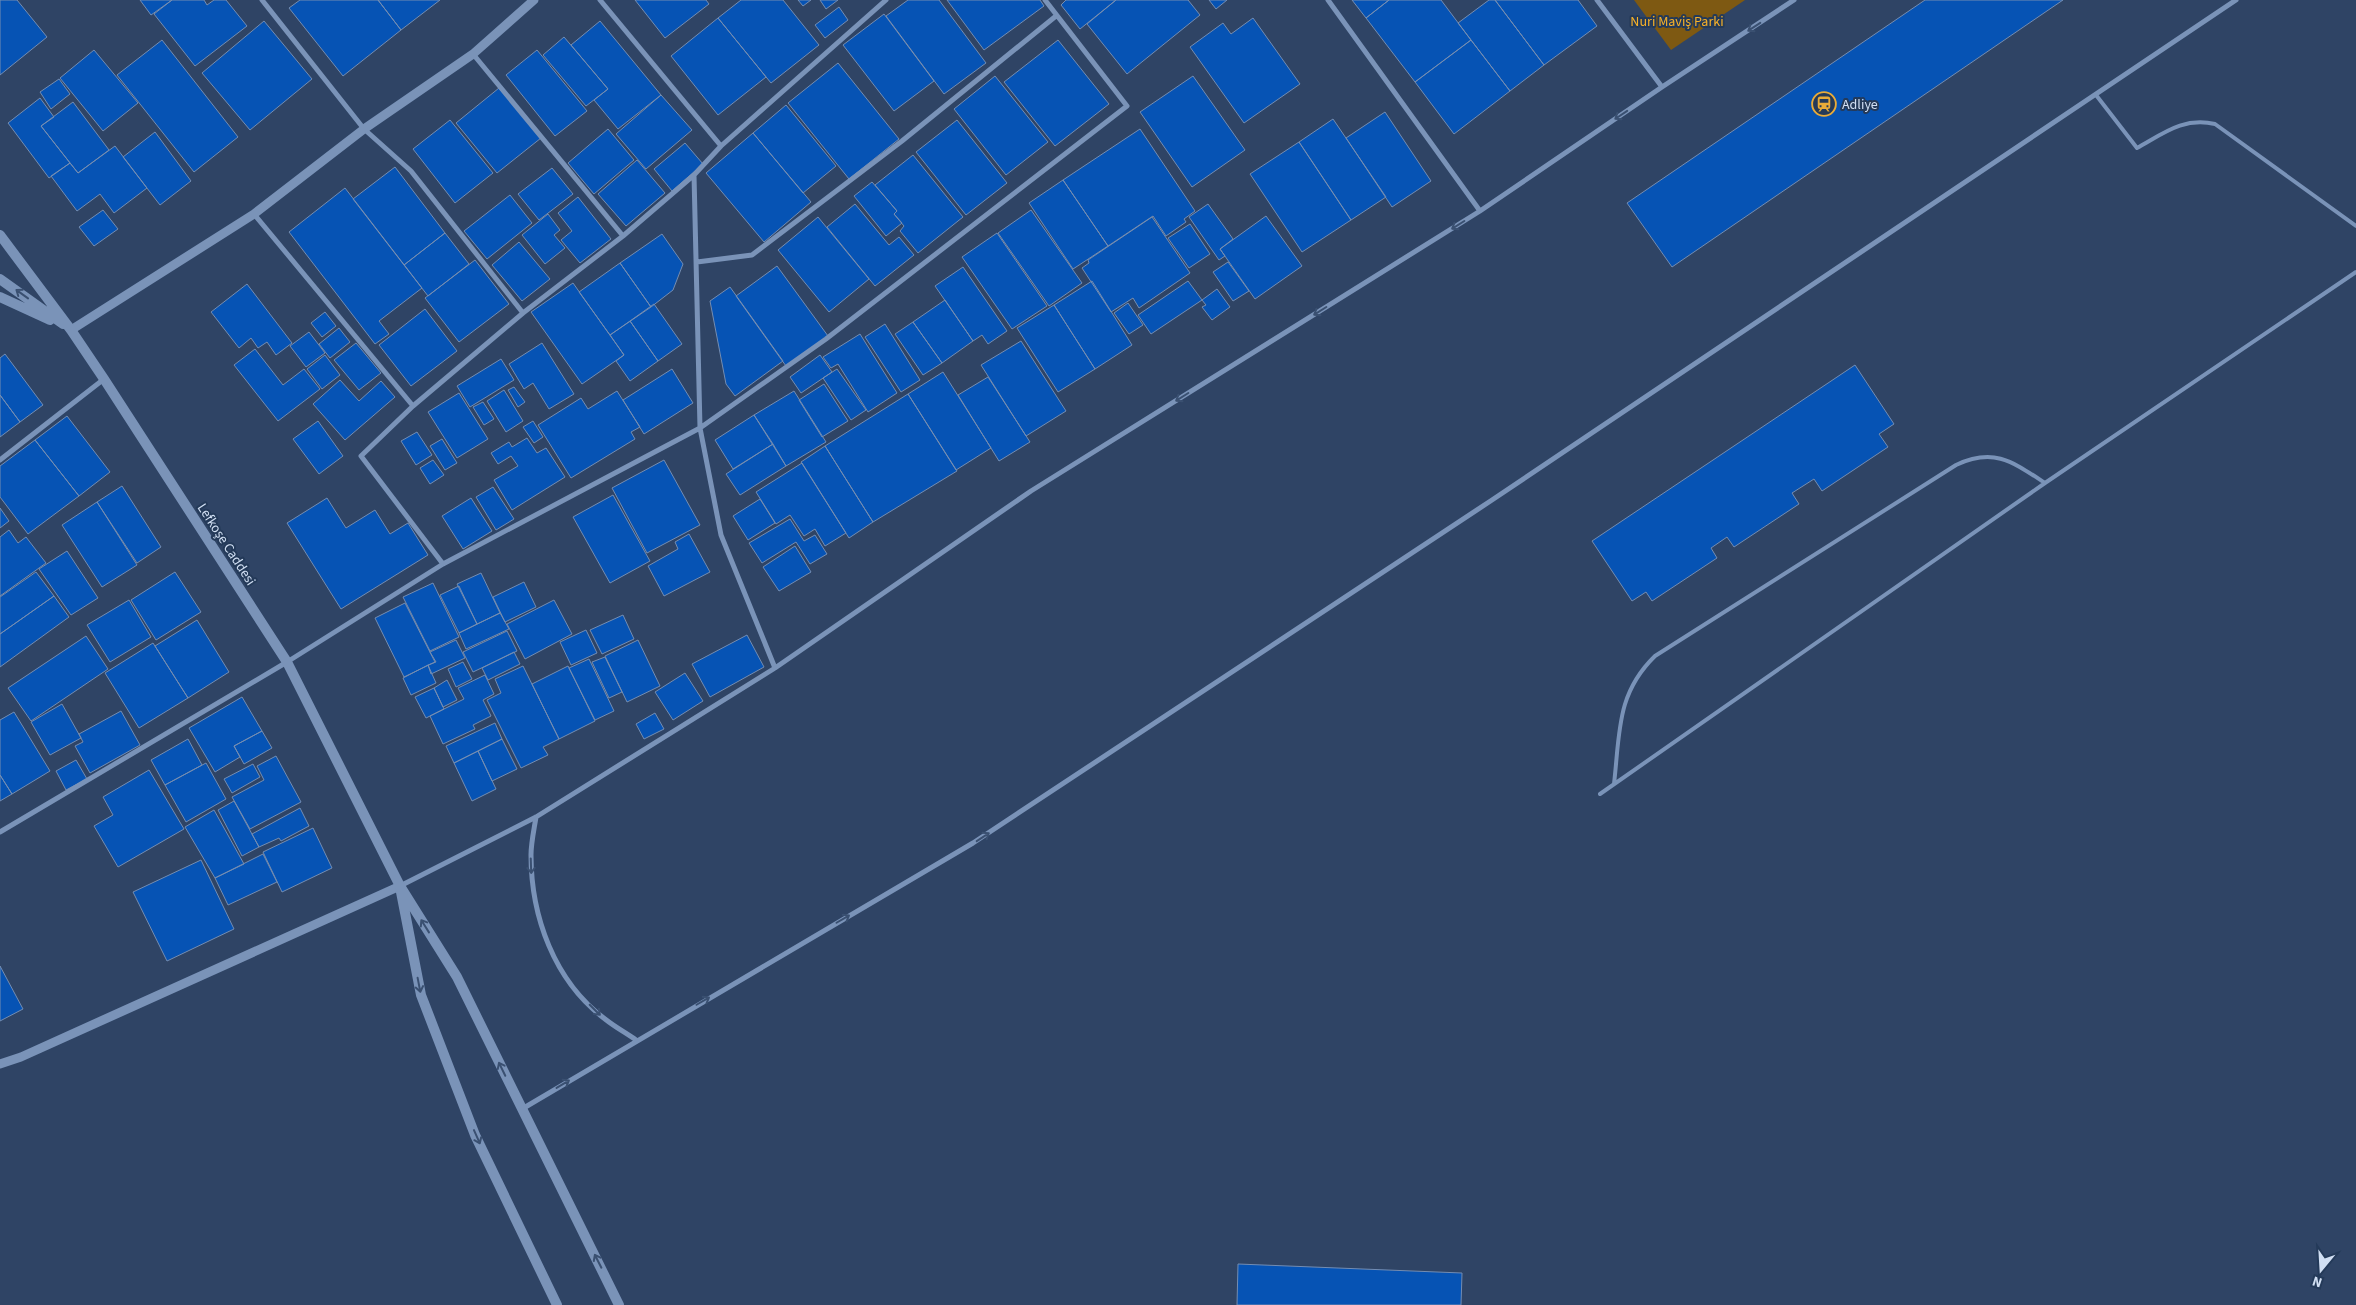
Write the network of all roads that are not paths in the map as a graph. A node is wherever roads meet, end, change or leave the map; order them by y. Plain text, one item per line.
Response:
1 (262, 0) edge
2 (534, 0) edge
3 (600, 0) edge
4 (886, 0) edge
5 (1045, 0) edge
6 (1328, 0) edge
7 (1597, 0) edge
8 (1794, 0) edge
9 (2236, 0) edge
10 (1056, 16) junction
11 (473, 54) junction
12 (1662, 87) junction
13 (2096, 94) junction
14 (364, 129) junction
15 (721, 146) junction
16 (694, 176) junction
17 (1480, 211) junction
18 (254, 214) junction
19 (2356, 226) edge
20 (0, 235) edge
21 (623, 236) junction
22 (697, 262) junction
23 (2356, 272) edge
24 (0, 279) edge
25 (0, 297) edge
26 (523, 313) junction
27 (72, 330) junction
28 (104, 379) junction
29 (413, 406) junction
30 (700, 428) junction
31 (0, 460) edge
32 (2045, 483) junction
33 (443, 564) junction
34 (287, 662) junction
35 (775, 668) junction
36 (1614, 784) junction
37 (1600, 794) dead end
38 (536, 818) junction
39 (0, 832) edge
40 (400, 886) junction
41 (636, 1040) junction
42 (0, 1064) edge
43 (522, 1109) junction
44 (557, 1305) edge
45 (619, 1305) edge

1 - 14 street
2 - 11 street
3 - 15 street
4 - 15 street
5 - 10 street
6 - 17 street
7 - 12 street
8 -> 12 street
9 - 13 street
10 - 22 street
10 - 30 street
11 - 14 street
11 - 21 street
12 -> 17 street
13 - 19 lane
41 -> 13 street
14 - 18 street
14 - 26 street
15 - 16 street
16 - 21 street
16 - 22 street
17 -> 35 street
18 - 27 street
18 - 29 street
20 - 27 main road, Lefkoşe Caddesi
21 - 26 street
22 - 30 street
23 - 32 lane
27 -> 24 main road
25 - 27 main road
26 - 29 street
27 - 28 main road, Lefkoşe Caddesi
28 - 31 street
28 - 34 main road, Lefkoşe Caddesi
29 - 33 street
30 - 33 street
30 - 35 street
32 - 36 lane
32 - 36 lane
33 - 34 street
34 - 39 street
34 - 40 main road, Lefkoşe Caddesi
35 - 38 street
36 - 37 lane
38 - 40 street
38 -> 41 street
40 - 42 street
43 -> 40 main road
40 -> 44 main road
43 -> 41 street
45 -> 43 main road

